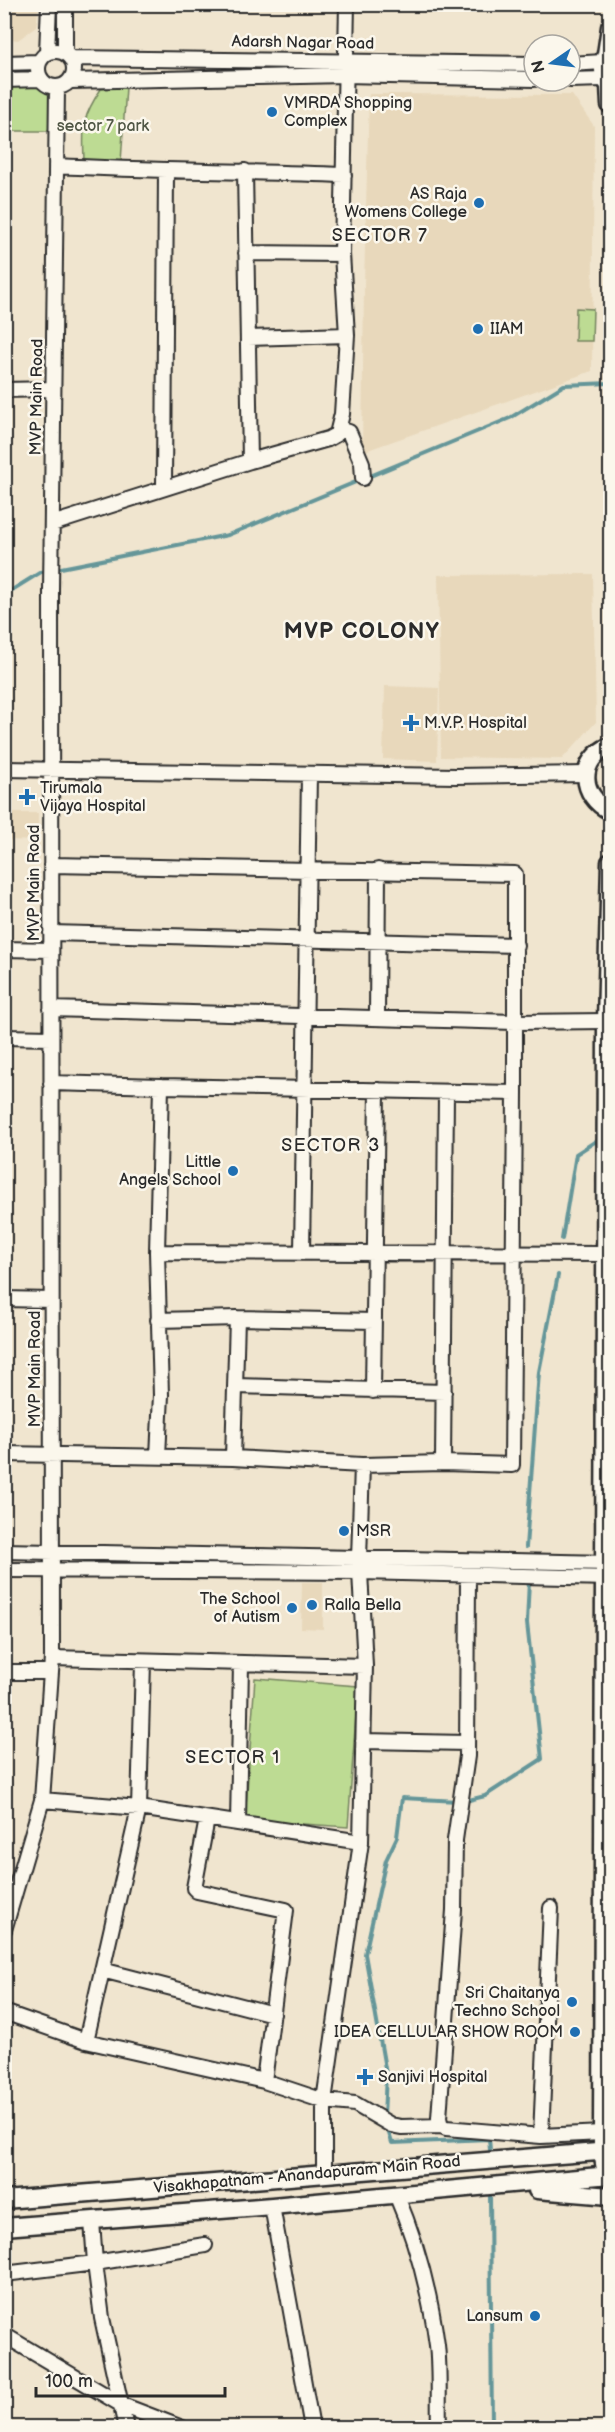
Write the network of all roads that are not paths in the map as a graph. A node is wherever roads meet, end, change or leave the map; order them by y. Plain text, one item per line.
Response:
1 (49, 4) edge
2 (65, 4) edge
3 (347, 4) edge
4 (610, 27) edge
5 (68, 55) junction
6 (43, 58) junction
7 (345, 60) junction
8 (4, 63) edge
9 (522, 64) edge
10 (582, 66) edge
11 (607, 70) edge
12 (344, 75) junction
13 (582, 77) edge
14 (41, 79) junction
15 (522, 79) edge
16 (4, 80) edge
17 (71, 81) junction
18 (57, 88) junction
19 (610, 105) edge
20 (56, 166) junction
21 (166, 171) junction
22 (245, 171) junction
23 (344, 175) junction
24 (246, 253) junction
25 (342, 254) junction
26 (347, 335) junction
27 (248, 338) junction
28 (53, 389) junction
29 (4, 390) edge
30 (339, 429) junction
31 (250, 461) junction
32 (363, 478) dead end
33 (164, 488) junction
34 (52, 524) junction
35 (610, 746) edge
36 (4, 769) edge
37 (51, 769) junction
38 (309, 774) junction
39 (586, 774) junction
40 (610, 811) edge
41 (610, 862) edge
42 (51, 865) junction
43 (308, 869) junction
44 (378, 870) junction
45 (51, 933) junction
46 (307, 938) junction
47 (377, 940) junction
48 (516, 945) junction
49 (4, 949) edge
50 (51, 950) junction
51 (51, 1009) junction
52 (306, 1016) junction
53 (377, 1018) junction
54 (515, 1022) junction
55 (608, 1022) edge
56 (4, 1037) edge
57 (51, 1038) junction
58 (51, 1083) junction
59 (161, 1086) junction
60 (305, 1088) junction
61 (377, 1090) junction
62 (446, 1092) junction
63 (515, 1093) junction
64 (608, 1155) edge
65 (157, 1252) junction
66 (302, 1252) junction
67 (375, 1252) junction
68 (446, 1253) junction
69 (513, 1254) junction
70 (606, 1254) junction
71 (4, 1299) edge
72 (51, 1300) junction
73 (237, 1318) junction
74 (158, 1320) junction
75 (374, 1321) junction
76 (235, 1386) junction
77 (373, 1391) junction
78 (444, 1392) junction
79 (4, 1454) edge
80 (51, 1456) junction
81 (158, 1456) junction
82 (234, 1458) junction
83 (443, 1463) junction
84 (362, 1465) junction
85 (4, 1551) edge
86 (51, 1551) junction
87 (360, 1565) junction
88 (4, 1570) edge
89 (607, 1570) edge
90 (51, 1571) junction
91 (468, 1575) junction
92 (143, 1662) junction
93 (241, 1664) junction
94 (52, 1665) junction
95 (365, 1666) junction
96 (4, 1672) edge
97 (607, 1696) edge
98 (363, 1741) junction
99 (467, 1743) junction
100 (42, 1800) junction
101 (139, 1809) junction
102 (207, 1819) junction
103 (238, 1823) junction
104 (607, 1830) edge
105 (361, 1842) junction
106 (10, 1888) edge
107 (550, 1908) dead end
108 (4, 1930) edge
109 (102, 1970) junction
110 (4, 2012) edge
111 (273, 2014) junction
112 (86, 2041) junction
113 (264, 2081) junction
114 (324, 2101) junction
115 (441, 2126) junction
116 (602, 2133) junction
117 (541, 2136) junction
118 (606, 2151) edge
119 (324, 2174) junction
120 (608, 2175) edge
121 (501, 2185) junction
122 (396, 2194) junction
123 (610, 2196) edge
124 (4, 2200) edge
125 (272, 2206) junction
126 (92, 2221) junction
127 (7, 2228) edge
128 (205, 2245) dead end
129 (95, 2263) junction
130 (4, 2274) edge
131 (4, 2335) edge
132 (122, 2405) junction
133 (126, 2427) edge
134 (182, 2427) edge
135 (312, 2427) edge
136 (439, 2427) edge

1 - 6 street
2 - 5 street
3 - 7 street
4 - 11 main road
5 - 6 street
5 - 7 street, Adarsh Nagar Road
5 - 17 street
6 - 8 street
6 - 14 street
7 - 9 street, Adarsh Nagar Road
7 - 12 street
10 - 11 street
11 - 13 street
11 - 19 main road
12 - 15 street
12 - 17 street
12 - 23 street
14 - 16 street
14 - 18 street
17 - 18 street
18 - 20 street, MVP Main Road
20 - 21 street
20 - 28 street, MVP Main Road
21 - 22 street
21 - 33 street
22 - 23 street
22 - 24 street
23 - 25 street
24 - 25 street
24 - 27 street
25 - 26 street
26 - 27 street
26 - 30 street
27 - 31 street
28 - 29 street
28 - 34 street, MVP Main Road
30 - 31 street
30 - 32 street
31 - 33 street
33 - 34 street
34 - 37 street, MVP Main Road
35 - 39 main road
36 - 37 street
37 - 38 street
37 - 42 street, MVP Main Road
38 - 39 street
38 - 43 street
39 - 40 main road
41 - 55 main road
42 - 43 street
42 - 45 street, MVP Main Road
43 - 44 street
43 - 46 street
44 - 47 street
44 - 48 street
45 - 46 street
45 - 50 street, MVP Main Road
46 - 47 street
46 - 52 street
47 - 48 street
47 - 53 street
48 - 54 street
49 - 50 street
50 - 51 street, MVP Main Road
51 - 52 street
51 - 57 street, MVP Main Road
52 - 53 street
52 - 60 street
53 - 54 street
54 - 55 street
54 - 63 street
55 - 64 main road
56 - 57 street
57 - 58 street, MVP Main Road
58 - 59 street
58 - 72 street, MVP Main Road
59 - 60 street
59 - 65 street
60 - 61 street
60 - 66 street
61 - 62 street
61 - 67 street
62 - 63 street
62 - 68 street
63 - 69 street
64 - 70 main road
65 - 66 street
65 - 74 street
66 - 67 street
67 - 68 street
67 - 75 street
68 - 69 street
68 - 78 street
69 - 70 street
69 - 83 street
70 - 89 main road
71 - 72 street
72 - 80 street, MVP Main Road
73 - 74 street
73 - 75 street
73 - 76 street
74 - 81 street
75 - 77 street
76 - 77 street
76 - 82 street
77 - 78 street
78 - 83 street
79 - 80 street
80 - 81 street
80 - 86 street, MVP Main Road
81 - 82 street
82 - 84 street
83 - 84 street
84 - 87 street
85 - 86 street
86 - 87 street
86 - 90 street, MVP Main Road
87 - 89 street
87 - 90 street
87 - 91 street
87 - 95 street
88 - 90 street
89 - 91 street
89 - 97 main road
90 - 94 street, MVP Main Road
91 - 99 street
92 - 93 street
92 - 94 street
92 - 101 street
93 - 95 street
93 - 103 street
94 - 96 street
94 - 100 street, MVP Main Road
95 - 98 street
97 - 104 main road
98 - 99 street
98 - 105 street
99 - 115 street
100 - 101 street
100 - 106 street, MVP Main Road
101 - 102 street
101 - 109 street
102 - 103 street
102 - 111 street
103 - 105 street
104 - 116 main road
105 - 114 street
106 - 108 street, MVP Main Road
107 - 117 street
109 - 111 street
109 - 112 street
110 - 112 street
111 - 113 street
112 - 113 street
113 - 114 street
114 - 115 street
114 - 119 street
115 - 117 street
116 - 117 street
116 - 118 main road
118 - 119 main road, Visakhapatnam - Anandapuram Main Road
118 - 120 main road
119 - 124 main road, Visakhapatnam - Anandapuram Main Road
120 - 121 main road
121 - 122 main road, Visakhapatnam - Anandapuram Main Road
121 - 123 main road
122 - 125 main road, Visakhapatnam - Anandapuram Main Road
122 - 136 street
125 - 126 main road, Visakhapatnam - Anandapuram Main Road
125 - 135 street
126 - 127 main road, Visakhapatnam - Anandapuram Main Road
126 - 129 street
128 - 129 street
129 - 130 street
129 - 132 street
131 - 132 street
132 - 133 street
132 - 134 street

